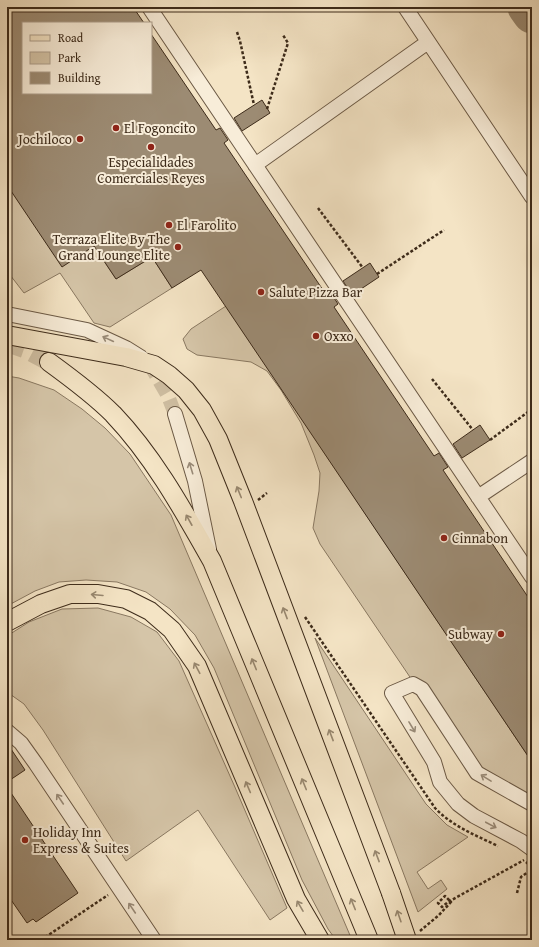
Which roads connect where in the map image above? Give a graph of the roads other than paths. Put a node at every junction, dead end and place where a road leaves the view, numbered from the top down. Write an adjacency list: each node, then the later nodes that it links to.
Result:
1 (149, 7): 4 (street)
2 (405, 7): 3 (street)
3 (428, 42): 4 (street); 5 (street)
4 (255, 165): 12 (street)
5 (532, 197)
6 (7, 314): 9 (street, one-way to 6, bridge)
7 (7, 335): 9 (main road, bridge)
8 (49, 362): 13 (main road, one-way to 8)
9 (154, 365): 19 (main road, one-way to 9, bridge)
10 (175, 414): 13 (street, one-way to 10)
11 (532, 461): 12 (street)
12 (478, 497): 14 (street)
13 (212, 561): 22 (main road, one-way to 13)
14 (532, 577)
15 (7, 622): 21 (main road, one-way to 15)
16 (7, 731): 20 (street, one-way to 16)
17 (532, 804): 18 (street, one-way to 18)
18 (532, 849)
19 (411, 938)
20 (154, 940)
21 (320, 940)
22 (368, 940)

